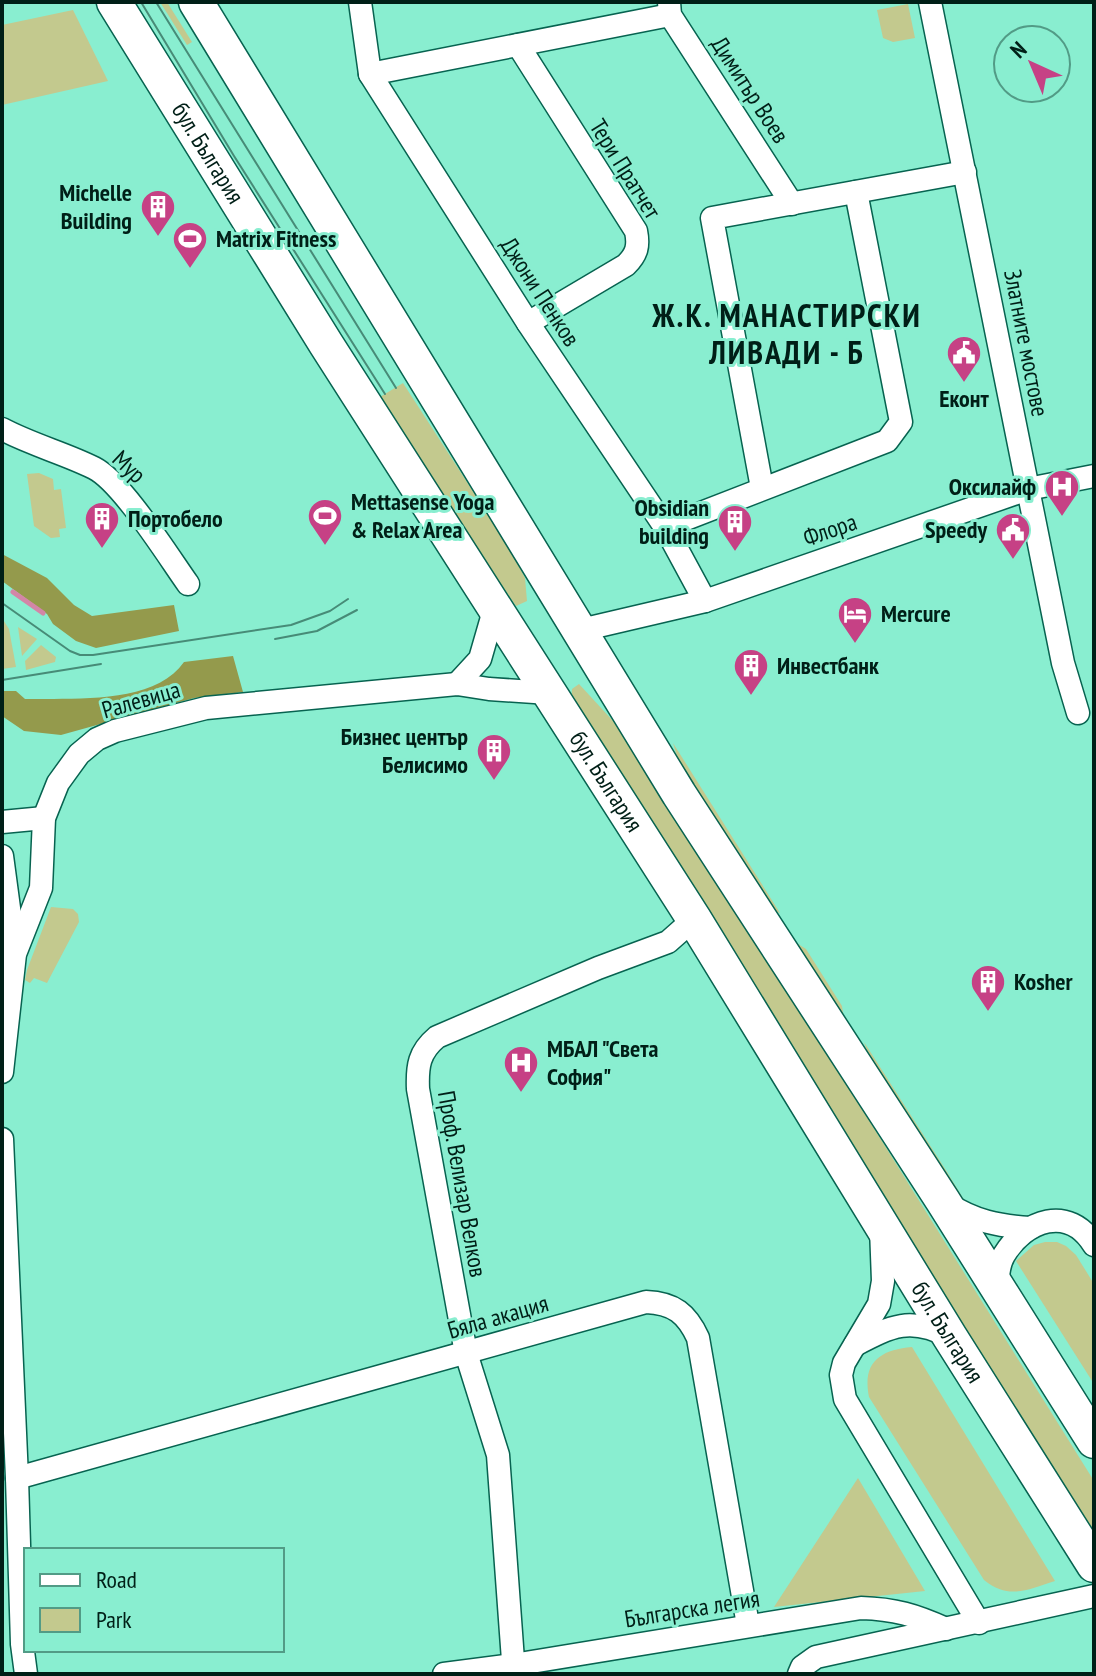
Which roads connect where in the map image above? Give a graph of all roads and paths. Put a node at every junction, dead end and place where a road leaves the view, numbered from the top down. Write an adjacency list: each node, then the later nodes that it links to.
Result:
1 (114, 2): 19 (main road, бул. България)
2 (196, 2): 20 (main road)
3 (360, 2): 7 (street, Джони Пенков)
4 (930, 2): 8 (street, Златните мостове)
5 (670, 8): 6 (street); 10 (street, Димитър Воев)
6 (518, 45): 7 (street); 11 (street, Тери Пратчет)
7 (370, 74): 11 (street, Джони Пенков)
8 (965, 172): 9 (street); 15 (street, Златните мостове)
9 (856, 192): 10 (street); 14 (street)
10 (792, 204): 14 (street)
11 (528, 323): 16 (street, Джони Пенков)
12 (2, 429): 17 (street, Мур)
13 (1094, 476): 15 (street, Флора)
14 (762, 488): 16 (street)
15 (1028, 489): 18 (street, Флора); 23 (street, Златните мостове)
16 (665, 527): 18 (street, Джони Пенков)
17 (188, 584)
18 (705, 601): 20 (street, Флора)
19 (495, 607): 21 (street); 22 (main road, бул. България)
20 (581, 630): 31 (main road)
21 (457, 684): 22 (street, Ралевица); 24 (street, Ралевица)
22 (549, 693): 27 (main road, бул. България)
23 (1075, 703)
24 (44, 818): 25 (street); 28 (street, Ралевица)
25 (2, 822)
26 (2, 856): 28 (street)
27 (694, 919): 32 (main road, бул. България); 38 (street, Проф. Велизар Велков)
28 (15, 954): 29 (street, Ралевица)
29 (2, 1072)
30 (2, 1139): 40 (street)
31 (943, 1201): 33 (street); 35 (main road)
32 (881, 1224): 36 (main road, бул. България); 37 (street)
33 (1030, 1228): 34 (street); 35 (street)
34 (1094, 1245)
35 (997, 1286): 39 (main road)
36 (950, 1337): 37 (street); 41 (main road, бул. България)
37 (854, 1345): 43 (street)
38 (466, 1353): 40 (street, Бяла акация); 44 (street, Бяла акация); 46 (street, Проф. Велизар Велков)
39 (1094, 1441)
40 (17, 1478): 48 (street)
41 (1094, 1565)
42 (1094, 1596): 43 (street)
43 (979, 1623): 45 (street)
44 (748, 1625): 45 (street, Българска легия); 46 (street, Българска легия)
45 (946, 1629): 47 (street)
46 (513, 1670): 49 (street, Българска легия)
47 (800, 1671)
48 (26, 1674)
49 (444, 1674)

